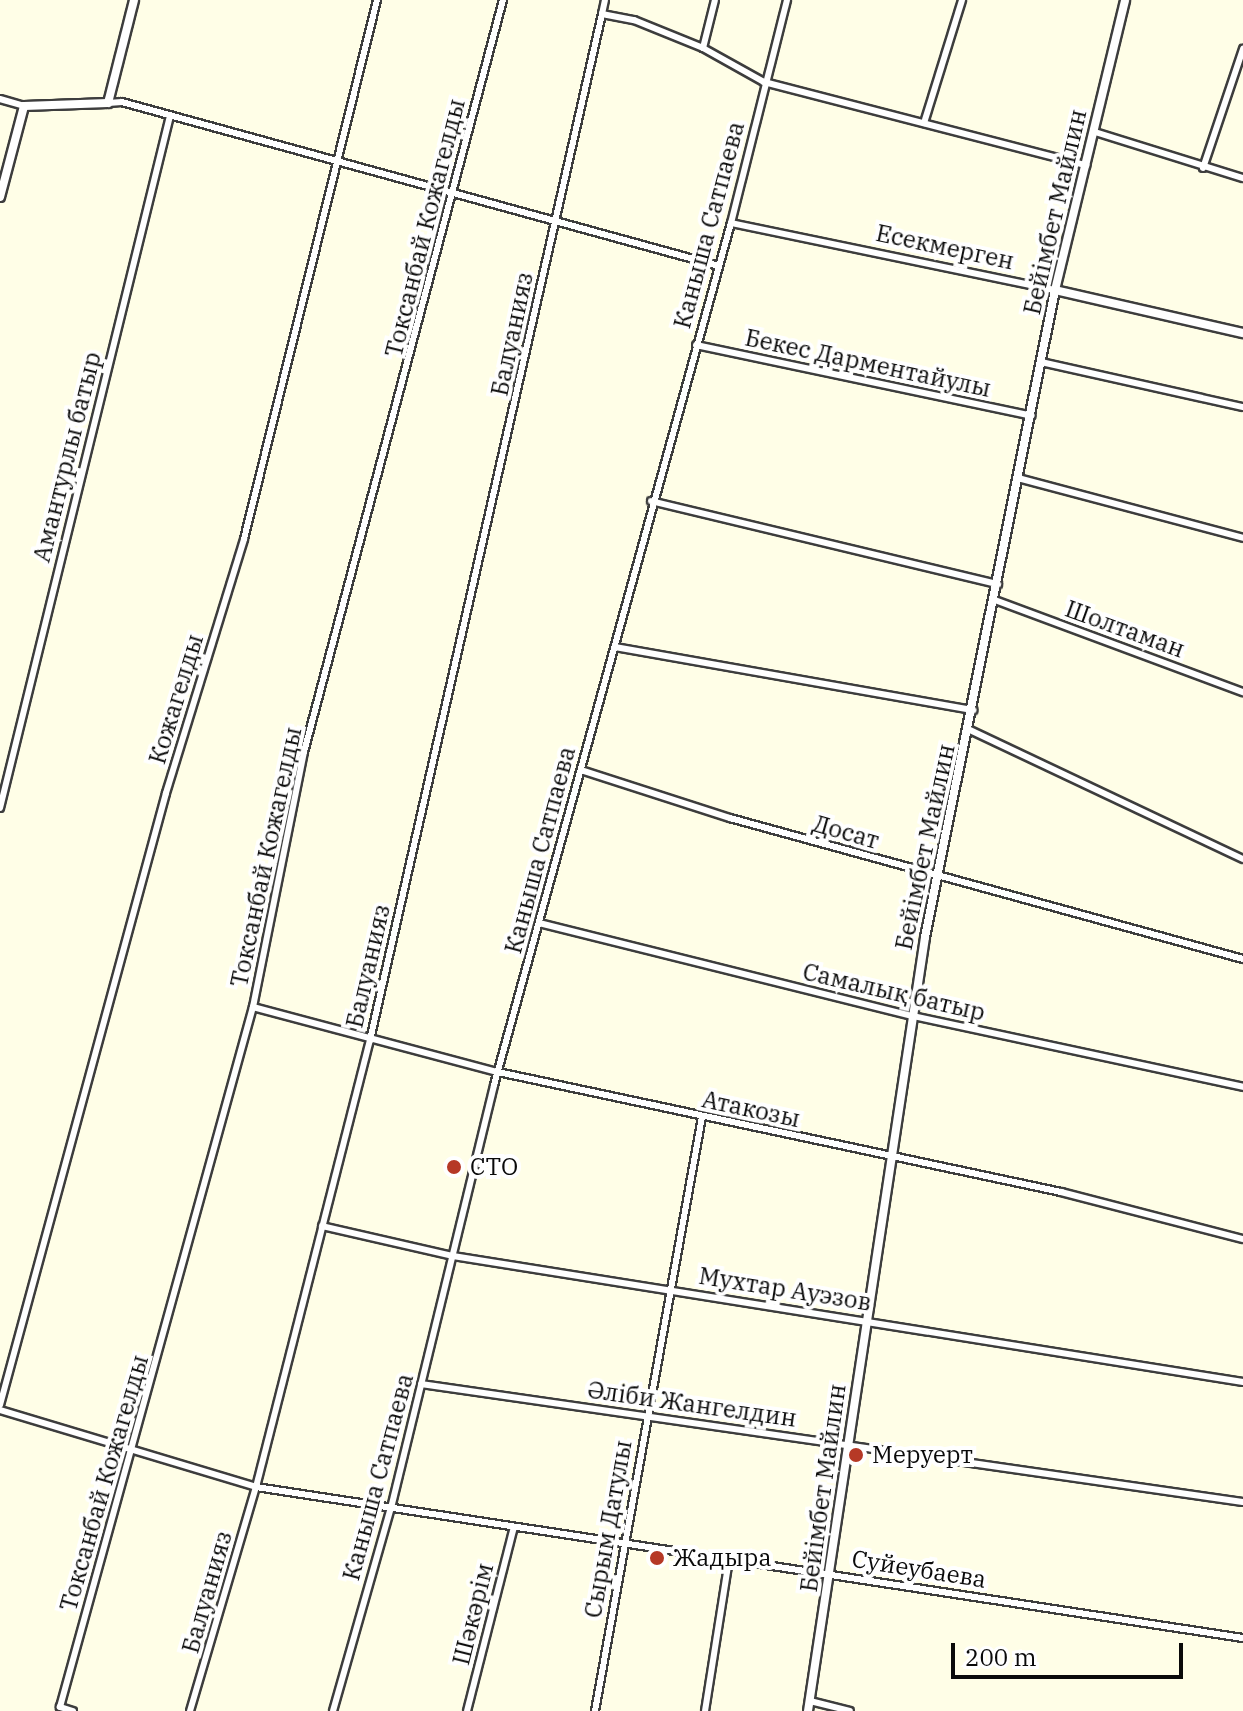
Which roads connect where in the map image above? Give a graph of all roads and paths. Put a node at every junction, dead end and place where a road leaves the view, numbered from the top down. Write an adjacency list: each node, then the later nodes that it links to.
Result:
1 (134, 0): 14 (street)
2 (377, 0): 19 (street, Кожагелды)
3 (503, 0): 23 (street, Токсанбай Кожагелды)
4 (605, 0): 9 (street)
5 (715, 0): 10 (street)
6 (787, 0): 12 (street, Каныша Сатпаева)
7 (962, 0): 17 (street)
8 (1125, 0): 18 (street, Бейімбет Майлин)
9 (602, 14): 10 (street); 25 (street, Балуанияз)
10 (703, 48): 12 (street)
11 (1243, 49): 21 (street)
12 (764, 82): 17 (street); 26 (street, Каныша Сатпаева)
13 (0, 99): 15 (street)
14 (108, 103): 15 (street); 16 (street)
15 (24, 106): 24 (street)
16 (170, 116): 19 (street); 44 (street, Амантурлы батыр)
17 (924, 123): 20 (street)
18 (1095, 132): 20 (street, Бейімбет Майлин); 21 (street)
19 (338, 162): 23 (street); 63 (street, Кожагелды)
20 (1086, 165): 28 (street, Бейімбет Майлин)
21 (1203, 168): 22 (street)
22 (1243, 178)
23 (454, 192): 25 (street); 49 (street, Токсанбай Кожагелды)
24 (0, 197)
25 (555, 222): 27 (street); 51 (street, Балуанияз)
26 (731, 223): 27 (street, Каныша Сатпаева); 28 (street, Eсекмерген)
27 (719, 266): 30 (street, Каныша Сатпаева)
28 (1055, 290): 29 (street, Eсекмерген); 31 (street, Бейімбет Майлин)
29 (1243, 333)
30 (696, 345): 33 (street, Бекес Дарментайулы); 35 (street, Каныша Сатпаева)
31 (1041, 362): 32 (street); 33 (street, Бейімбет Майлин)
32 (1243, 407)
33 (1032, 416): 34 (street, Бейімбет Майлин)
34 (1018, 478): 36 (street); 37 (street, Бейімбет Майлин)
35 (651, 501): 37 (street); 39 (street, Каныша Сатпаева)
36 (1243, 538)
37 (998, 584): 38 (street, Бейімбет Майлин)
38 (995, 600): 40 (street, Шолтаман); 41 (street, Бейімбет Майлин)
39 (615, 647): 41 (street); 43 (street, Каныша Сатпаева)
40 (1243, 692)
41 (974, 710): 42 (street, Бейімбет Майлин)
42 (970, 730): 45 (street); 46 (street, Бейімбет Майлин)
43 (581, 770): 46 (street, Досат); 47 (street, Каныша Сатпаева)
44 (0, 808)
45 (1243, 859)
46 (938, 877): 48 (street, Досат); 50 (street, Бейімбет Майлин)
47 (539, 923): 50 (street, Самалық батыр); 52 (street, Каныша Сатпаева)
48 (1243, 959)
49 (253, 1007): 51 (street, Атакозы); 66 (street, Токсанбай Кожагелды)
50 (913, 1016): 53 (street, Самалық батыр); 55 (street, Бейімбет Майлин)
51 (370, 1040): 52 (street, Атакозы); 56 (street, Балуанияз)
52 (498, 1072): 54 (street, Атакозы); 58 (street, Каныша Сатпаева)
53 (1243, 1087)
54 (702, 1117): 55 (street, Атакозы); 59 (street, Сырым Датулы)
55 (892, 1158): 57 (street, Атакозы); 60 (street, Бейімбет Майлин)
56 (322, 1226): 58 (street, Мухтар Ауэзов); 67 (street, Балуанияз)
57 (1243, 1239)
58 (453, 1256): 59 (street, Мухтар Ауэзов); 62 (street, Каныша Сатпаева)
59 (669, 1289): 60 (street, Мухтар Ауэзов); 64 (street, Сырым Датулы)
60 (868, 1321): 61 (street, Мухтар Ауэзов); 65 (street, Бейімбет Майлин)
61 (1243, 1382)
62 (421, 1384): 64 (street, Әліби Жангелдин); 69 (street, Каныша Сатпаева)
63 (0, 1408): 66 (street, Суйеубаева)
64 (645, 1415): 65 (street, Әліби Жангелдин); 71 (street, Сырым Датулы)
65 (850, 1444): 68 (street, Әліби Жангелдин); 73 (street, Бейімбет Майлин)
66 (132, 1453): 67 (street, Суйеубаева); 76 (street, Токсанбай Кожагелды)
67 (256, 1487): 69 (street, Суйеубаева); 77 (street, Балуанияз)
68 (1243, 1502)
69 (391, 1508): 70 (street, Суйеубаева); 78 (street, Каныша Сатпаева)
70 (514, 1527): 71 (street, Суйеубаева); 79 (street, Шәкәрім)
71 (623, 1544): 72 (street, Суйеубаева); 80 (street, Сырым Датулы)
72 (729, 1560): 73 (street, Суйеубаева); 81 (street)
73 (832, 1573): 74 (street, Суйеубаева); 75 (street, Бейімбет Майлин)
74 (1243, 1638)
75 (809, 1706): 82 (street)
76 (73, 1711)
77 (190, 1711)
78 (333, 1711)
79 (467, 1711)
80 (595, 1711)
81 (705, 1711)
82 (850, 1711)

